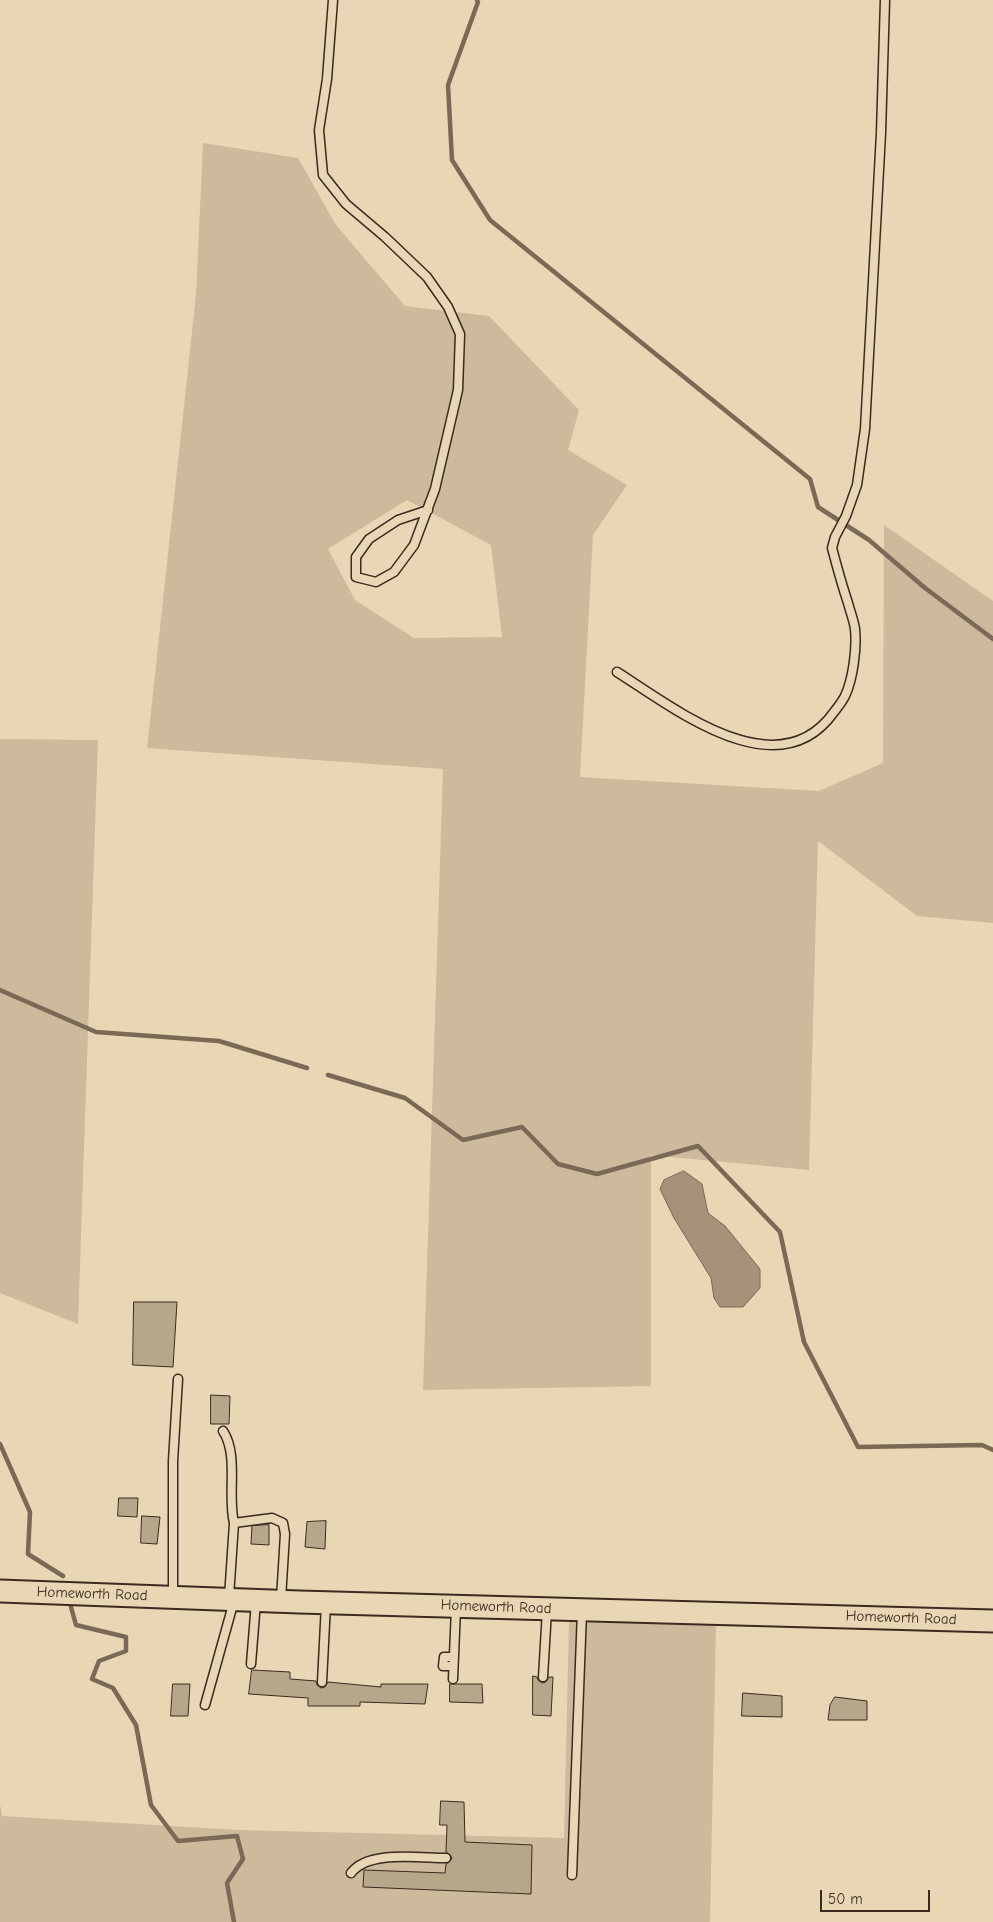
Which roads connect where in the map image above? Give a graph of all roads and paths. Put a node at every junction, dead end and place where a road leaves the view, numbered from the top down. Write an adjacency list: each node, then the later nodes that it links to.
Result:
1 (333, 0): 3 (lane)
2 (885, 0): 4 (lane)
3 (428, 510): 3 (lane)
4 (617, 672)
5 (178, 1379): 9 (lane)
6 (223, 1431): 7 (lane)
7 (234, 1523): 10 (lane); 12 (lane)
8 (0, 1591): 9 (street, Homeworth Road)
9 (173, 1597): 10 (street, Homeworth Road)
10 (232, 1599): 11 (street, Homeworth Road); 22 (lane)
11 (256, 1600): 12 (street, Homeworth Road); 18 (lane)
12 (281, 1601): 13 (street, Homeworth Road)
13 (326, 1602): 14 (street, Homeworth Road); 21 (lane)
14 (456, 1606): 15 (street, Homeworth Road); 20 (lane)
15 (547, 1608): 16 (street, Homeworth Road); 19 (lane)
16 (582, 1609): 17 (street, Homeworth Road); 25 (lane)
17 (993, 1620)
18 (251, 1664)
19 (543, 1677)
20 (453, 1679)
21 (322, 1682)
22 (205, 1705)
23 (446, 1858): 24 (lane)
24 (350, 1874)
25 (572, 1875)

